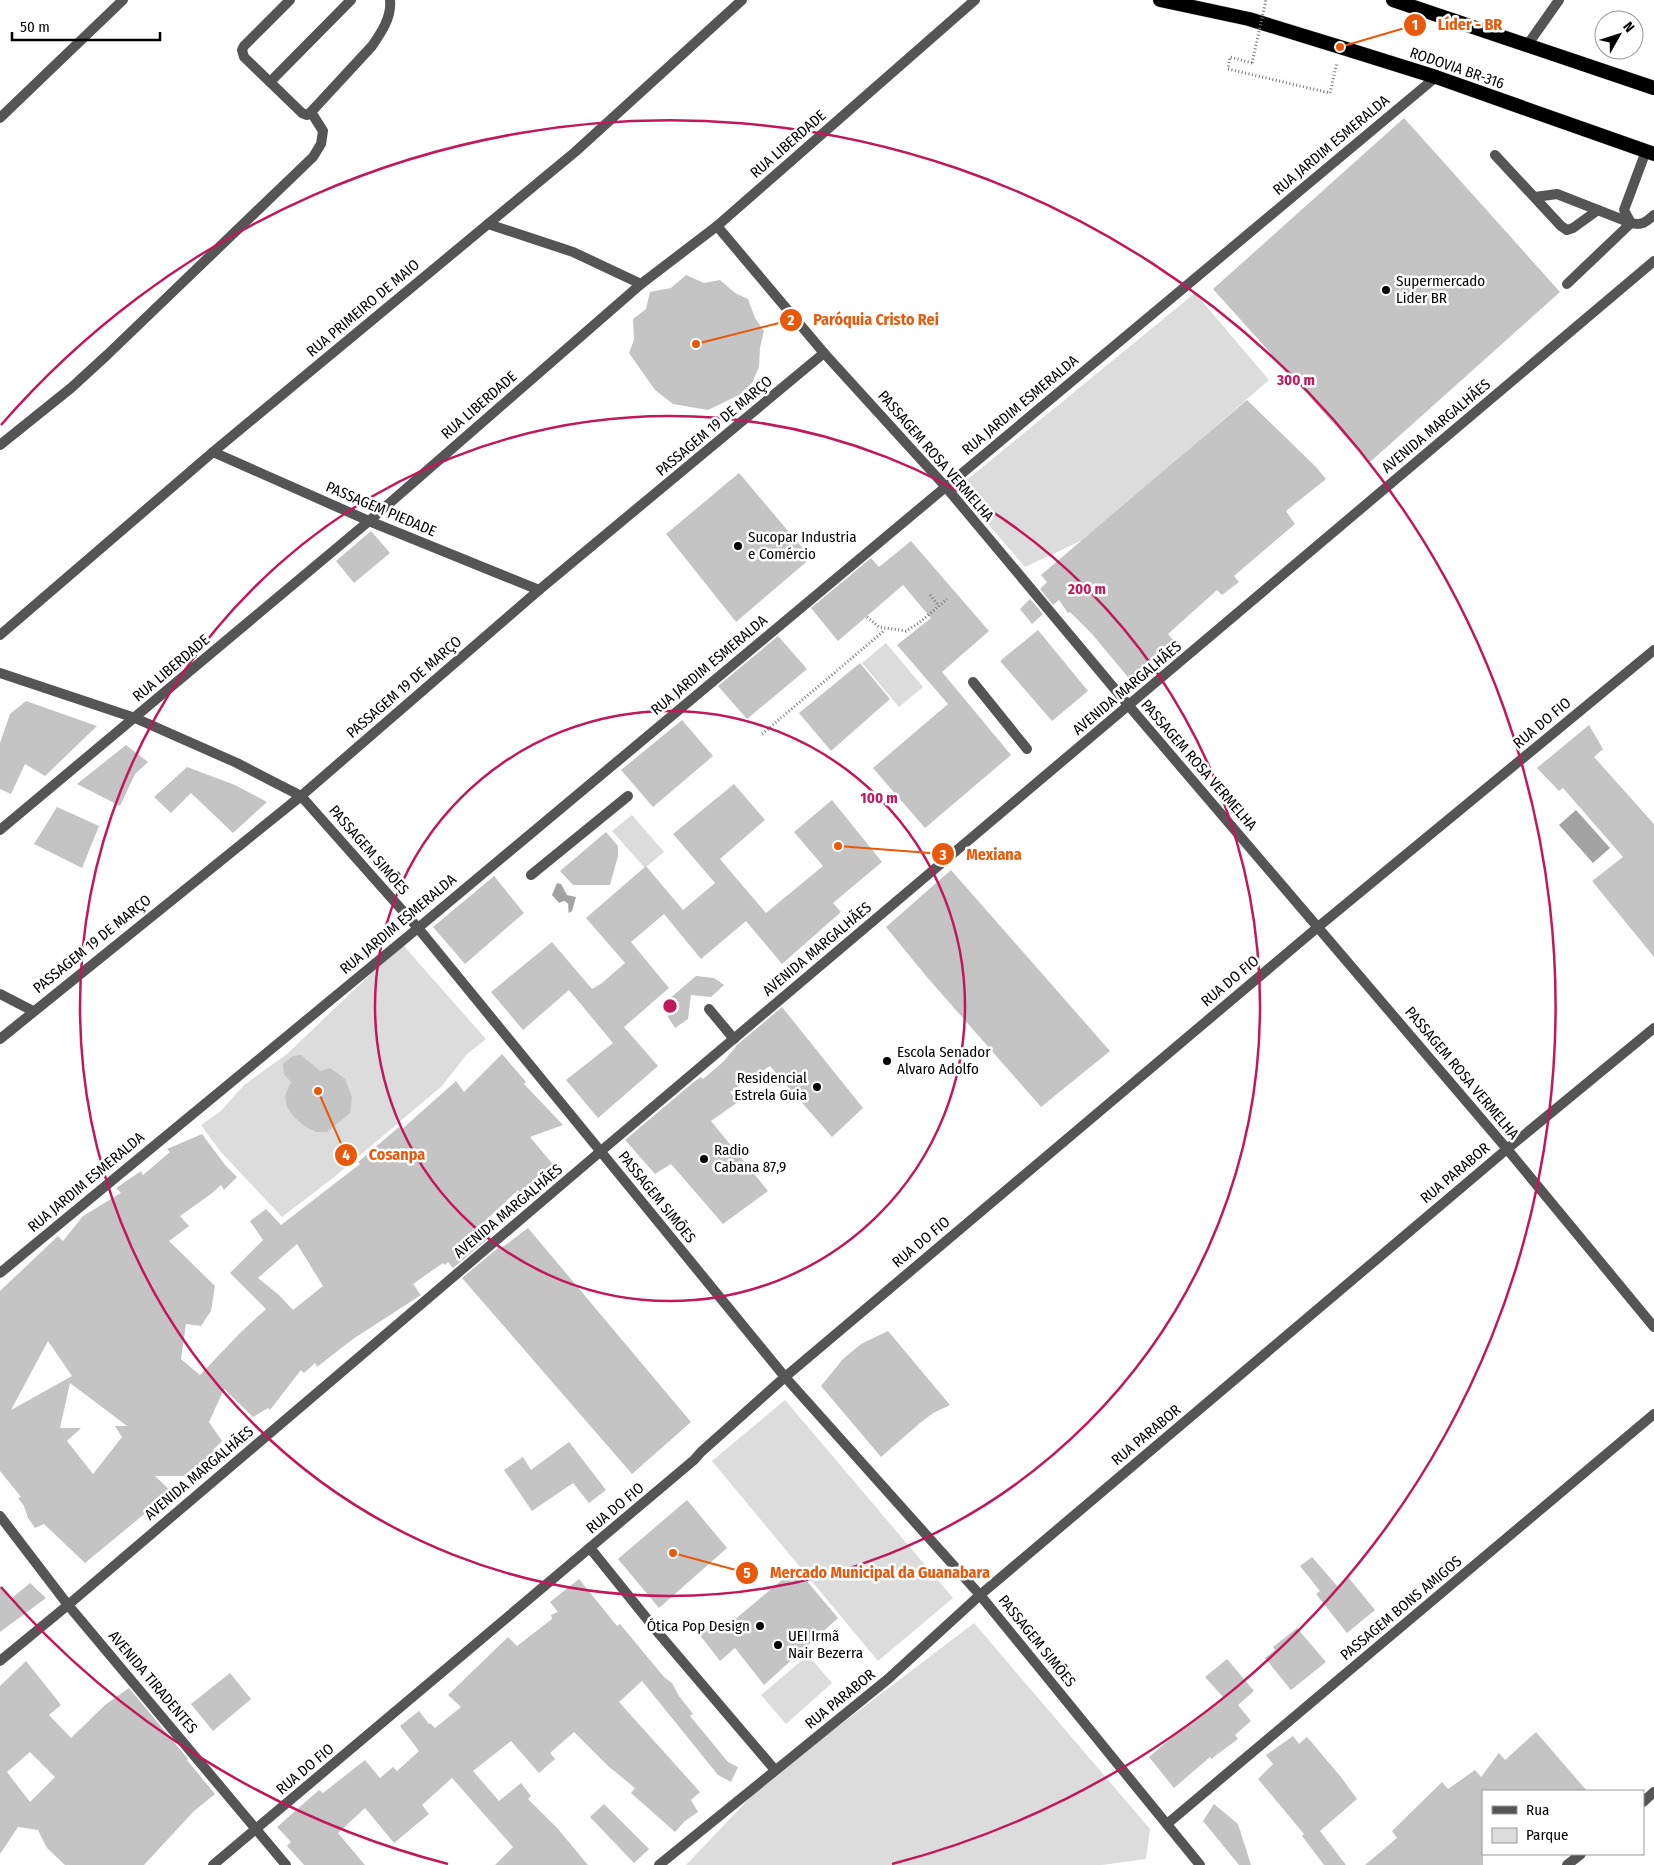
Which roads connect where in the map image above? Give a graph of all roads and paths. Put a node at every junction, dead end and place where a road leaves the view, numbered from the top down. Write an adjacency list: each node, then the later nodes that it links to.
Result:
1 (123, 0): 17 (street)
2 (290, 0): 14 (street)
3 (351, 0): 14 (street)
4 (390, 0): 16 (street)
5 (742, 0): 24 (street, RUA PRIMEIRO DE MAIO)
6 (975, 0): 25 (street, RUA LIBERDADE)
7 (1160, 0): 12 (highway, RODOVIA BR-316)
8 (1266, 0): 12 (path, bridge)
9 (1393, 0): 11 (highway)
10 (1559, 0): 11 (street)
11 (1528, 44): 15 (highway)
12 (1340, 47): 13 (highway, RODOVIA BR-316)
13 (1436, 77): 18 (highway, RODOVIA BR-316); 32 (street, RUA JARDIM ESMERALDA)
14 (270, 82): 16 (street)
15 (1654, 88)
16 (311, 112): 30 (street)
17 (0, 118)
18 (1650, 152): 23 (street)
19 (1495, 154): 20 (street)
20 (1535, 197): 21 (street); 21 (street)
21 (1598, 210): 23 (street)
22 (1654, 215): 23 (street)
23 (1631, 223): 28 (street)
24 (488, 224): 27 (street); 31 (street, RUA PRIMEIRO DE MAIO)
25 (717, 226): 27 (street, RUA LIBERDADE); 29 (street, PASSAGEM ROSA VERMELHA)
26 (1654, 261): 44 (street, AVENIDA MARGALHÃES)
27 (641, 284): 33 (street, RUA LIBERDADE)
28 (1566, 284)
29 (824, 353): 32 (street, PASSAGEM ROSA VERMELHA); 34 (street, PASSAGEM 19 DE MARÇO)
30 (0, 445)
31 (213, 452): 33 (street, PASSAGEM PIEDADE); 40 (street, RUA PRIMEIRO DE MAIO)
32 (945, 486): 44 (street, PASSAGEM ROSA VERMELHA); 53 (street, RUA JARDIM ESMERALDA)
33 (368, 521): 34 (street, PASSAGEM PIEDADE); 45 (street, RUA LIBERDADE)
34 (539, 590): 48 (street, PASSAGEM 19 DE MARÇO)
35 (930, 596): 37 (path)
36 (946, 599): 37 (path)
37 (939, 606): 39 (path)
38 (868, 617): 39 (path)
39 (886, 630): 46 (path)
40 (0, 635)
41 (1654, 650): 52 (street, RUA DO FIO)
42 (0, 673): 45 (street, PASSAGEM SIMÕES)
43 (973, 682): 47 (street)
44 (1129, 706): 52 (street, PASSAGEM ROSA VERMELHA); 59 (street, AVENIDA MARGALHÃES)
45 (134, 718): 48 (street, PASSAGEM SIMÕES); 50 (street, RUA LIBERDADE)
46 (762, 734)
47 (1027, 748)
48 (301, 796): 53 (street, PASSAGEM SIMÕES); 56 (street, PASSAGEM 19 DE MARÇO)
49 (628, 796): 51 (street)
50 (0, 830)
51 (531, 875)
52 (1318, 926): 60 (street, PASSAGEM ROSA VERMELHA); 64 (street, RUA DO FIO)
53 (418, 928): 61 (street, PASSAGEM SIMÕES); 62 (street, RUA JARDIM ESMERALDA)
54 (0, 994): 56 (street)
55 (709, 1009): 59 (street)
56 (33, 1011): 58 (street, PASSAGEM 19 DE MARÇO)
57 (1654, 1028): 60 (street, RUA PARABOR)
58 (0, 1039)
59 (734, 1039): 61 (street, AVENIDA MARGALHÃES)
60 (1507, 1149): 63 (street, PASSAGEM ROSA VERMELHA); 68 (street, RUA PARABOR)
61 (601, 1151): 64 (street, PASSAGEM SIMÕES); 69 (street, AVENIDA MARGALHÃES)
62 (0, 1273)
63 (1654, 1327)
64 (785, 1377): 67 (street, RUA DO FIO); 68 (street, PASSAGEM SIMÕES)
65 (1654, 1414): 74 (street, PASSAGEM BONS AMIGOS)
66 (0, 1516): 69 (street, AVENIDA TIRADENTES)
67 (590, 1548): 71 (street); 75 (street, RUA DO FIO)
68 (980, 1595): 71 (street, RUA PARABOR); 74 (street, PASSAGEM SIMÕES)
69 (68, 1605): 70 (street, AVENIDA MARGALHÃES); 75 (street, AVENIDA TIRADENTES)
70 (0, 1660)
71 (775, 1770): 79 (street, RUA PARABOR)
72 (1654, 1792): 73 (street)
73 (1644, 1801)
74 (1167, 1824): 80 (street, PASSAGEM SIMÕES)
75 (256, 1830): 77 (street, RUA DO FIO); 78 (street, AVENIDA TIRADENTES)
76 (1580, 1855): 81 (street)
77 (213, 1865)
78 (286, 1865)
79 (659, 1865)
80 (1200, 1865)
81 (1567, 1865)

